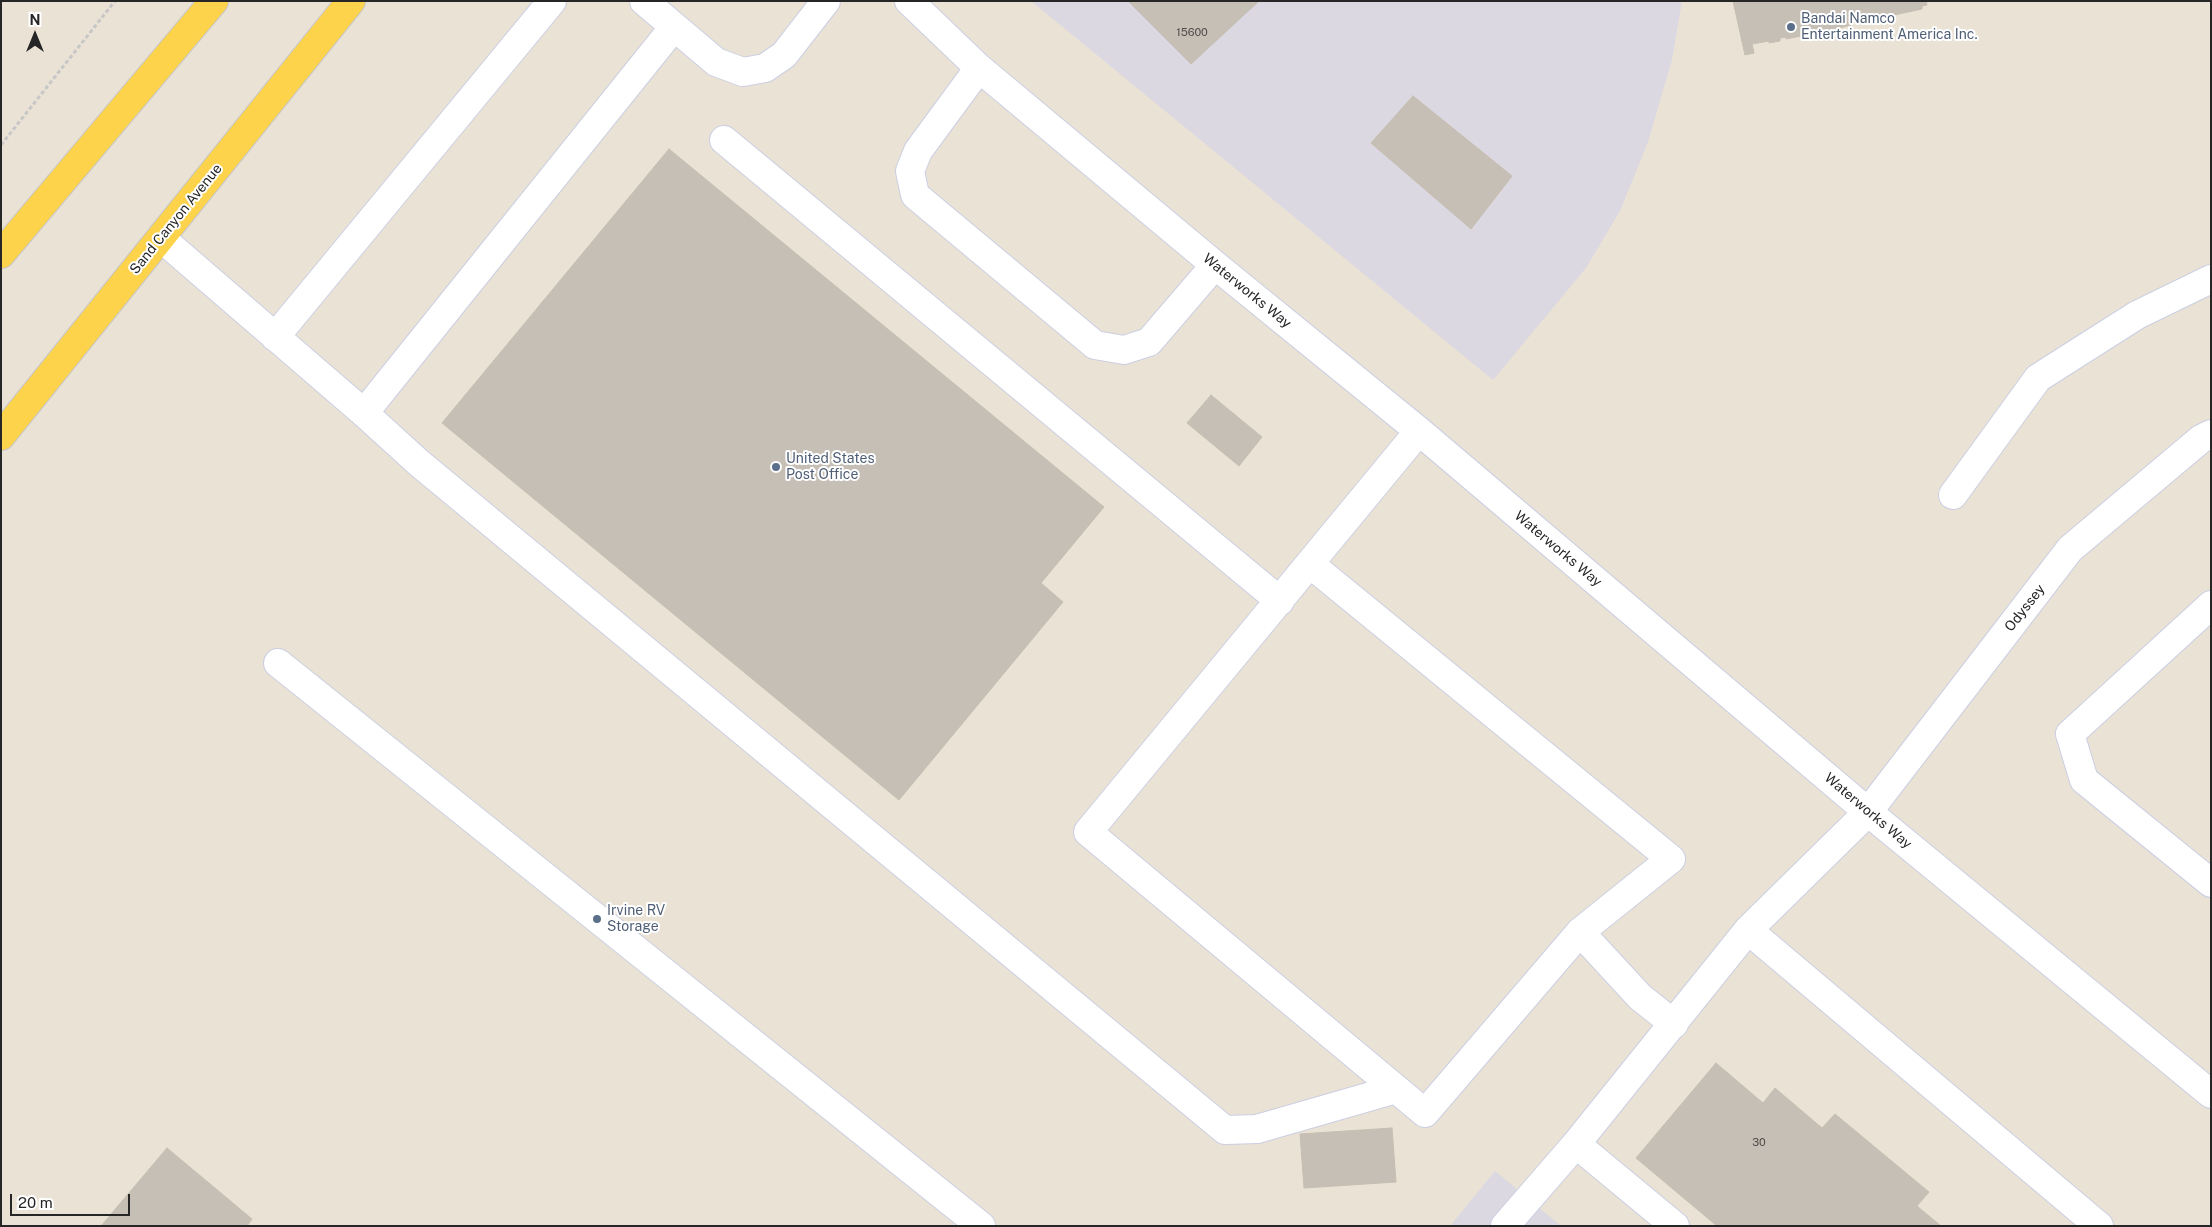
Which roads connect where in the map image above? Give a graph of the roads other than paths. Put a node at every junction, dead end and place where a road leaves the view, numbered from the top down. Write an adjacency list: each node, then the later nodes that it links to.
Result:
1 (214, 1): 11 (main road)
2 (351, 1): 10 (main road, Sand Canyon Avenue)
3 (552, 1): 14 (street)
4 (644, 1): 7 (street)
5 (826, 1): 7 (street)
6 (909, 1): 8 (street, Waterworks Way)
7 (674, 27): 15 (street)
8 (979, 68): 12 (street, Waterworks Way); 12 (street)
9 (724, 140): 21 (street)
10 (160, 238): 14 (street); 17 (main road, Sand Canyon Avenue)
11 (1, 254)
12 (1215, 265): 16 (street, Waterworks Way)
13 (2211, 279): 19 (street)
14 (275, 336): 15 (street)
15 (364, 413): 29 (street)
16 (1419, 430): 20 (street); 24 (street, Waterworks Way)
17 (1, 436)
18 (2207, 443): 24 (street, Odyssey)
19 (1953, 495)
20 (1310, 564): 21 (street); 27 (street)
21 (1280, 601): 29 (street)
22 (2211, 605): 25 (street)
23 (278, 663): 32 (street)
24 (1868, 812): 26 (street, Odyssey); 30 (street, Waterworks Way)
25 (2211, 883)
26 (1748, 930): 28 (street, Odyssey); 35 (street)
27 (1580, 932): 28 (street); 29 (street)
28 (1674, 1024): 31 (street, Odyssey)
29 (1396, 1089)
30 (2211, 1094)
31 (1576, 1144): 33 (street, Odyssey); 34 (street)
32 (981, 1226)
33 (1505, 1226)
34 (1675, 1226)
35 (2099, 1226)

